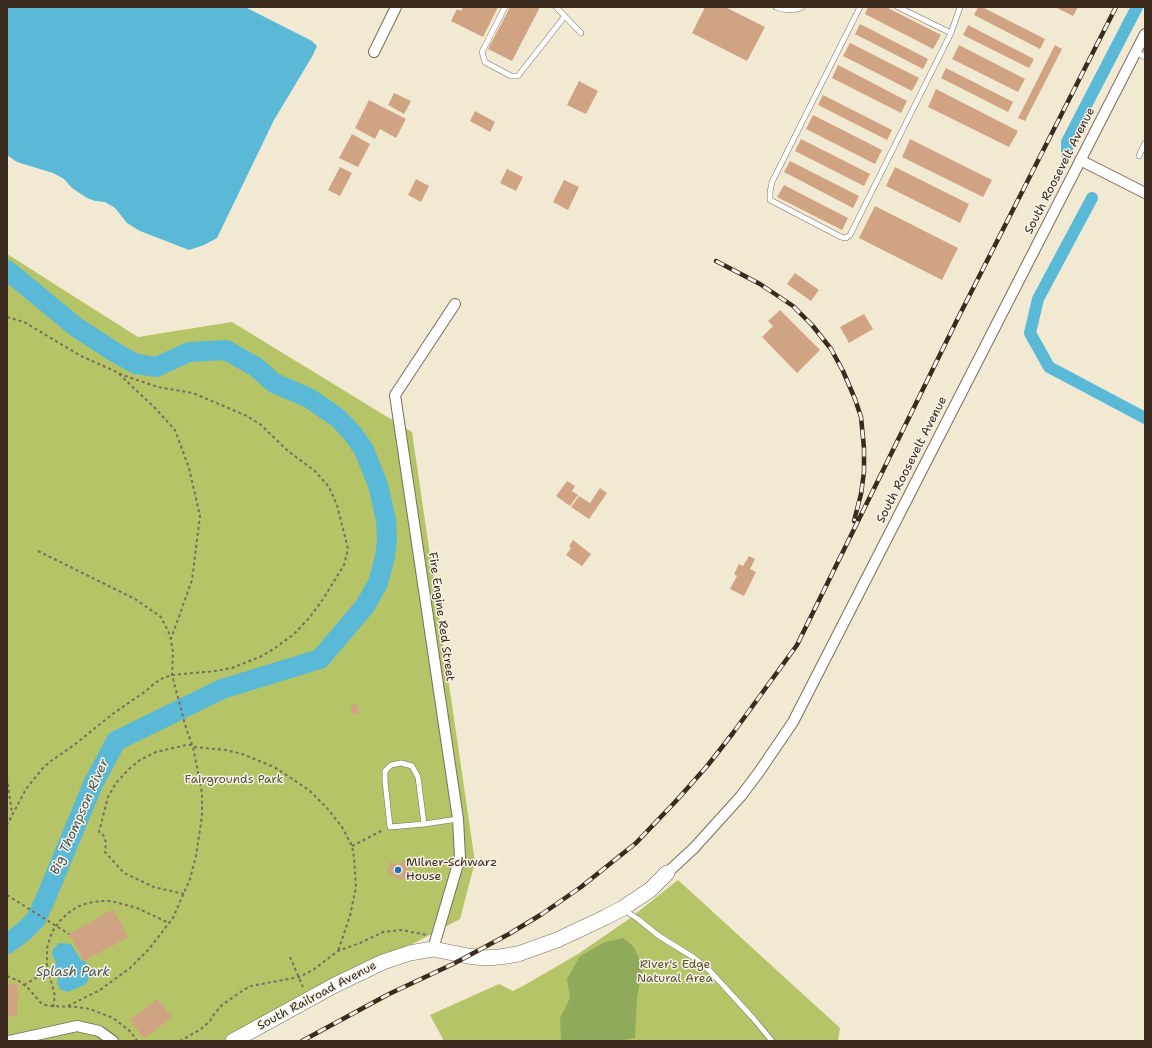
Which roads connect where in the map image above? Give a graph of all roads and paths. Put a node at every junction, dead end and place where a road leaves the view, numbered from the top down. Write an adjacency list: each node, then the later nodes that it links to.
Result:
1 (396, 7): 13 (street)
2 (505, 7): 9 (lane)
3 (556, 7): 9 (lane)
4 (776, 7): 5 (lane)
5 (802, 7)
6 (860, 7): 11 (lane)
7 (898, 7): 11 (lane)
8 (960, 7): 11 (lane)
9 (565, 16): 10 (lane)
10 (581, 33)
11 (951, 33)
12 (1145, 34): 14 (street, South Roosevelt Avenue)
13 (374, 52)
14 (1140, 54): 17 (street, South Roosevelt Avenue)
15 (1145, 143): 16 (lane)
16 (1139, 156)
17 (1080, 160): 18 (street); 33 (street, South Roosevelt Avenue)
18 (1145, 193)
19 (455, 304): 28 (street, Fire Engine Red Street)
20 (7, 317): 21 (path)
21 (116, 372): 23 (path); 24 (path)
22 (38, 551): 23 (path)
23 (171, 640): 24 (path)
24 (172, 675): 25 (path); 27 (path)
25 (193, 746): 32 (path); 35 (path); 35 (path)
26 (7, 778): 27 (path)
27 (12, 815): 30 (path)
28 (458, 819): 29 (lane); 40 (street, Fire Engine Red Street)
29 (424, 824): 31 (lane); 31 (lane)
30 (7, 825)
31 (390, 827): 32 (path)
32 (352, 846): 41 (path)
33 (667, 873): 36 (street, South Railroad Avenue)
34 (7, 894): 38 (path)
35 (184, 894): 37 (path)
36 (621, 909): 40 (street, South Railroad Avenue); 56 (lane)
37 (169, 923): 38 (path); 49 (path)
38 (56, 926): 39 (path); 43 (path)
39 (69, 934)
40 (435, 943): 41 (path); 47 (street, South Railroad Avenue)
41 (338, 951): 45 (path)
42 (290, 957): 45 (path)
43 (48, 972): 46 (path); 48 (path)
44 (7, 976): 46 (path)
45 (299, 977): 47 (path); 54 (path)
46 (24, 986): 48 (path)
47 (308, 1000): 55 (street, South Railroad Avenue)
48 (53, 1007): 49 (path)
49 (66, 1007): 53 (path)
50 (42, 1038): 51 (street); 52 (street)
51 (9, 1041)
52 (113, 1041)
53 (137, 1041)
54 (180, 1041)
55 (233, 1041)
56 (772, 1041)

